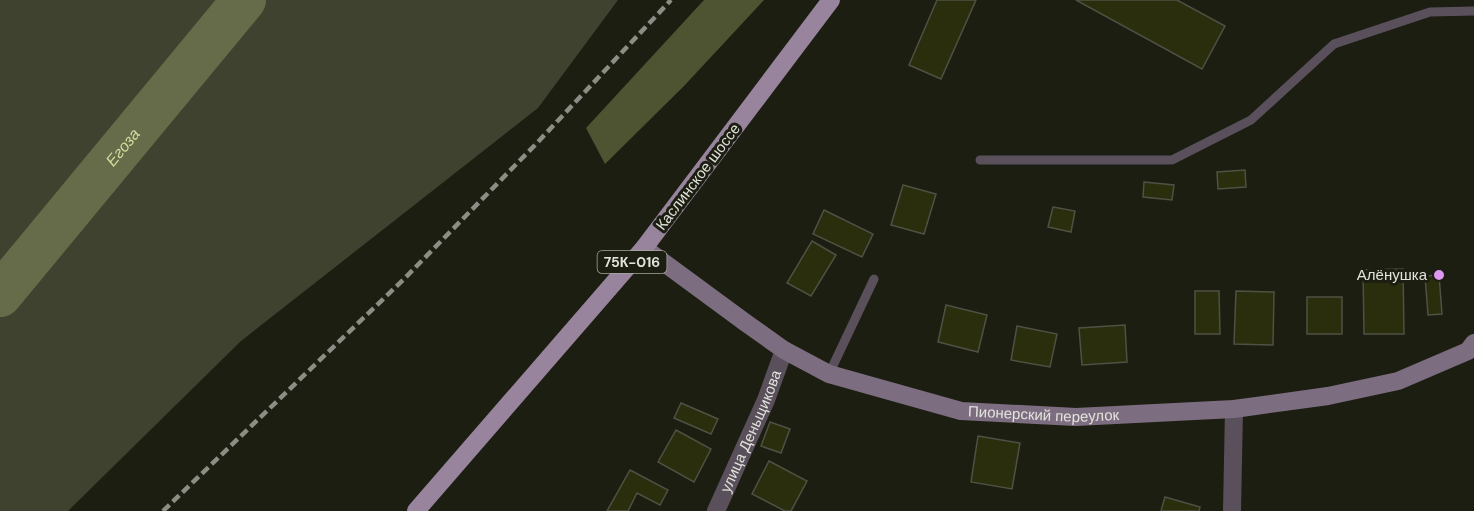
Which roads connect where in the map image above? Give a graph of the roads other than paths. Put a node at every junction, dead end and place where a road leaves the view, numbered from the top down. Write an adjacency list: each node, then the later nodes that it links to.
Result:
1 (831, 0): 4 (main road, Каслинское шоссе / 75К-016)
2 (1474, 11): 3 (lane)
3 (980, 160)
4 (644, 248): 7 (street, Пионерский переулок); 10 (main road, Каслинское шоссе / 75К-016)
5 (874, 279): 8 (lane)
6 (1474, 343): 9 (street, Пионерский переулок)
7 (784, 350): 8 (street, Пионерский переулок); 11 (street, улица Деньщикова)
8 (829, 374): 9 (street, Пионерский переулок)
9 (1234, 409): 12 (street)
10 (416, 511)
11 (716, 511)
12 (1232, 511)

